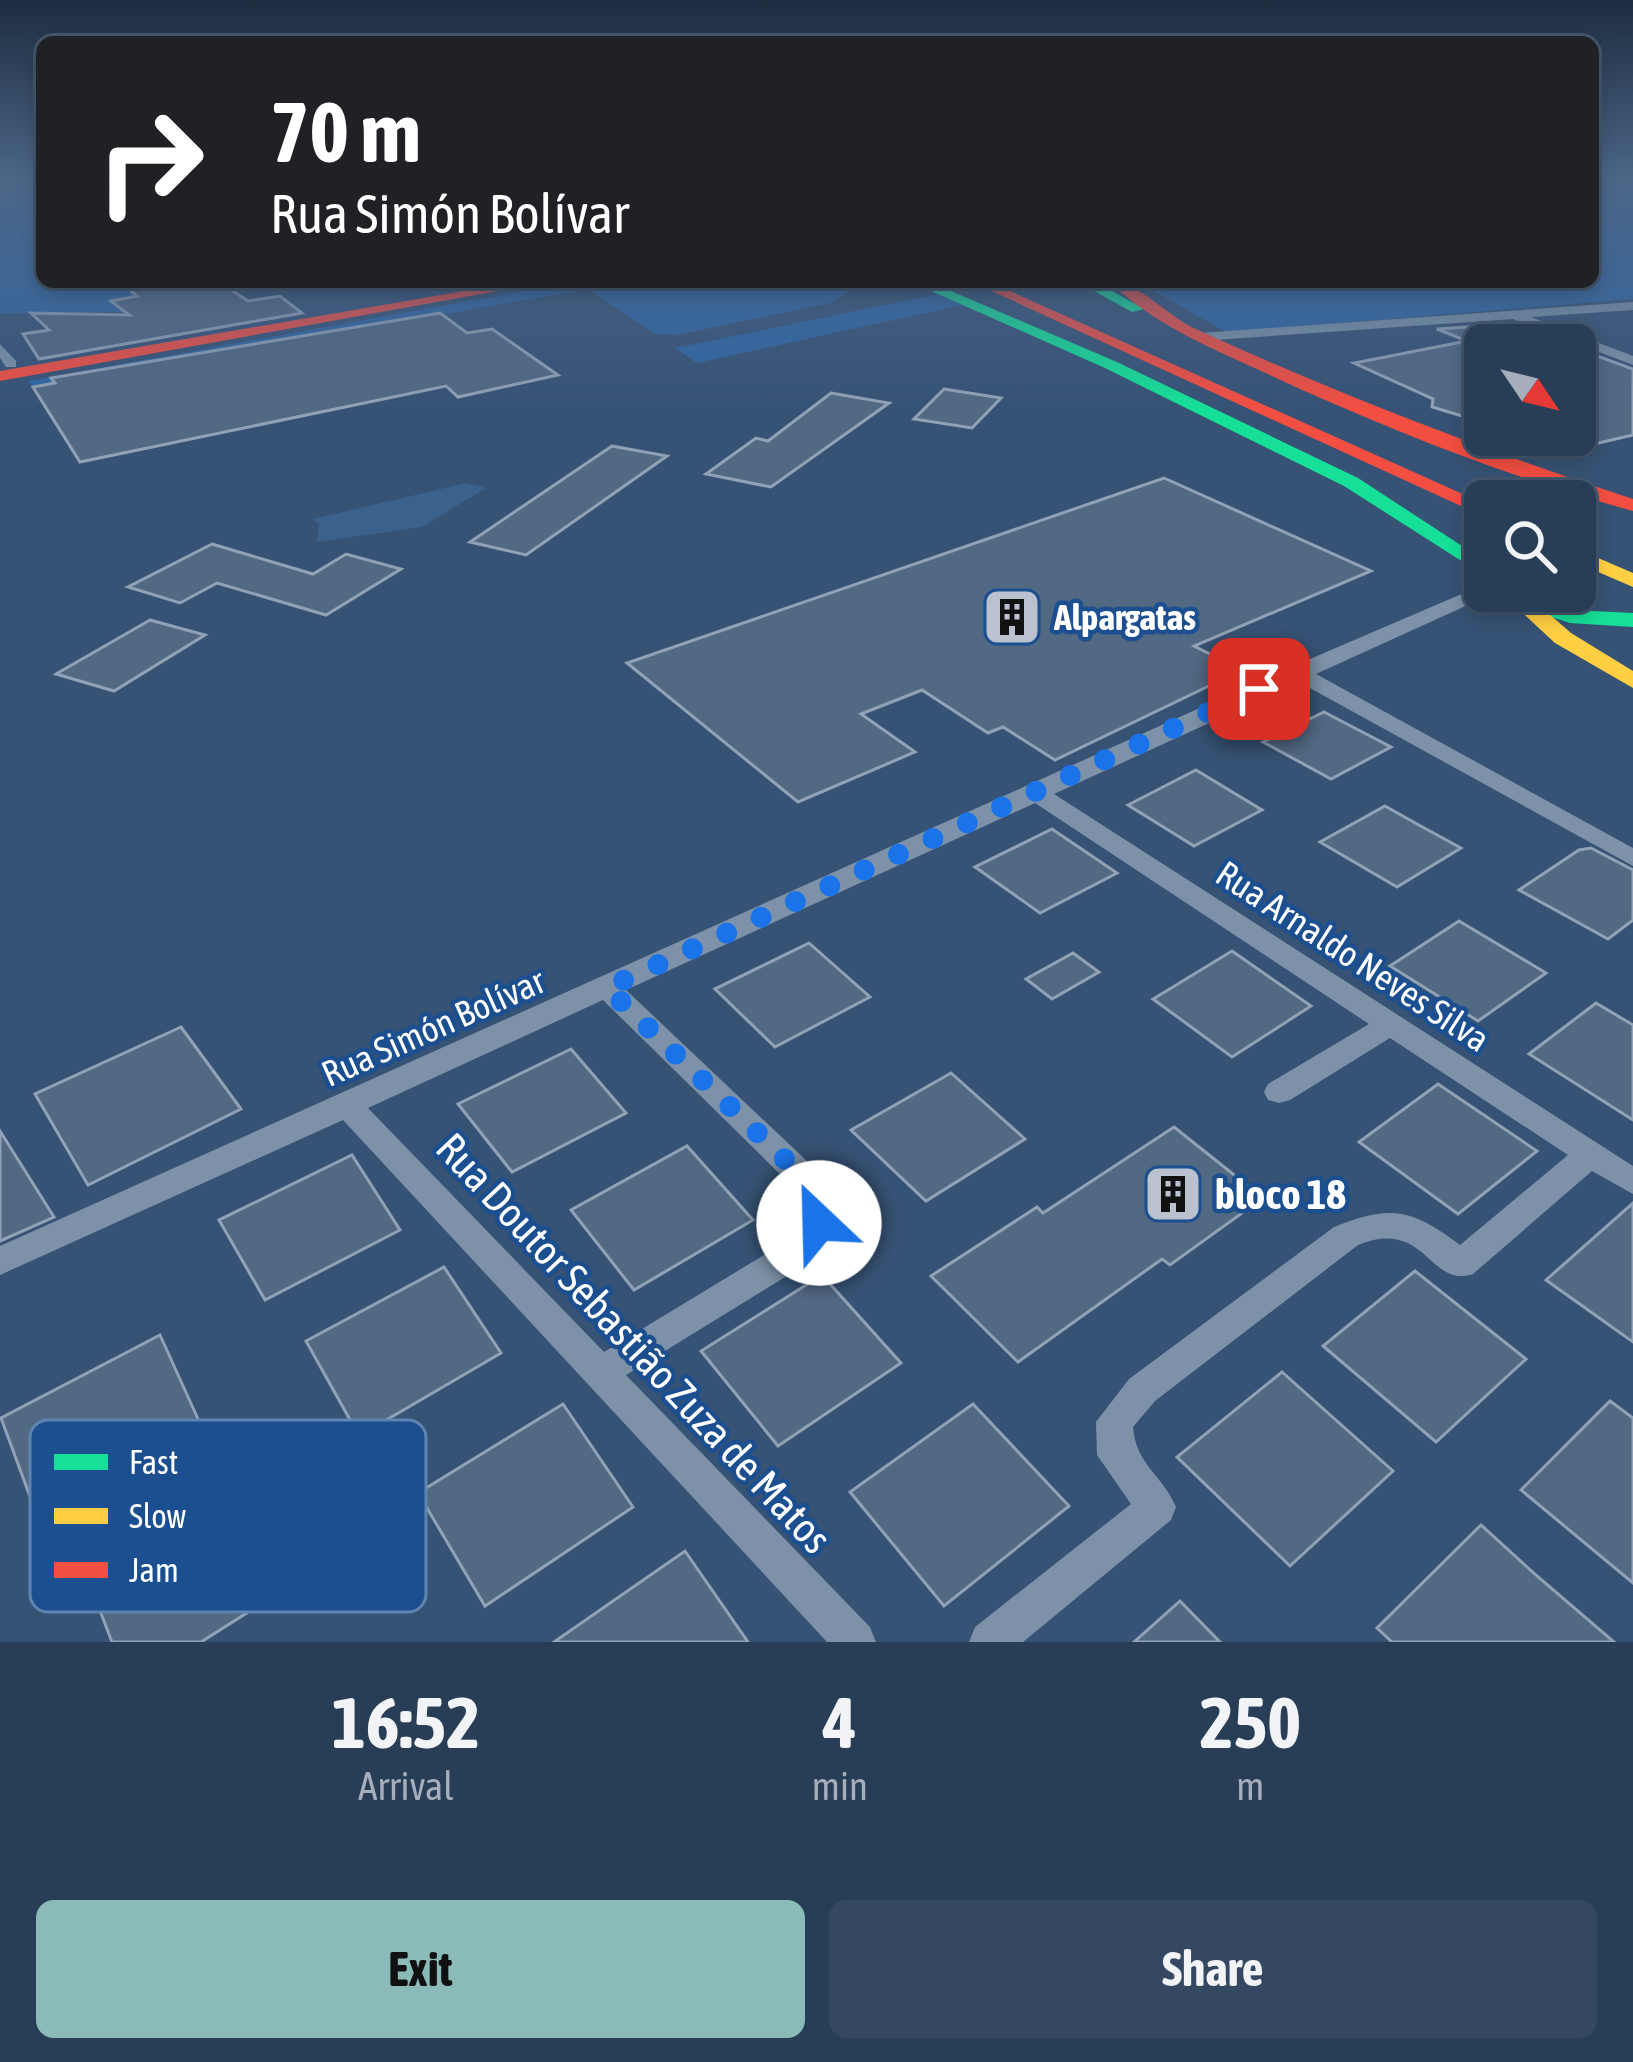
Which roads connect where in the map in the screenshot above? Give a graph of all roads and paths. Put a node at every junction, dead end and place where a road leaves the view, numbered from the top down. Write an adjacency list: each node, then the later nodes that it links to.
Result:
1 (444, 288): 15 (main road)
2 (484, 288): 9 (main road)
3 (507, 288): 9 (main road)
4 (939, 288): 21 (main road)
5 (992, 288): 17 (main road)
6 (1046, 288): 16 (main road)
7 (1097, 288): 12 (main road)
8 (1125, 288): 12 (main road)
9 (440, 300): 15 (main road)
10 (1633, 306): 11 (street)
11 (1510, 314): 13 (street); 14 (street)
12 (1168, 322): 13 (main road)
13 (1200, 337): 18 (main road)
14 (1633, 361)
15 (3, 363)
16 (1464, 482)
17 (1464, 492)
18 (1625, 498)
19 (1596, 534): 20 (main road)
20 (1633, 551)
21 (1464, 554)
22 (1596, 564): 23 (main road)
23 (1633, 581)
24 (1464, 599): 28 (street, Rua Simón Bolívar)
25 (1534, 612): 29 (main road)
26 (1560, 612): 27 (main road)
27 (1633, 620)
28 (1297, 671): 30 (street, Rua Simón Bolívar); 31 (street)
29 (1633, 681)
30 (1034, 792): 32 (street, Rua Simón Bolívar); 33 (street, Rua Arnaldo Neves Silva)
31 (1633, 858)
32 (607, 988): 35 (street, Rua Simón Bolívar); 39 (street)
33 (1392, 1023): 34 (street); 36 (street, Rua Arnaldo Neves Silva)
34 (1280, 1092)
35 (347, 1106): 38 (street, Rua Simón Bolívar); 39 (street, Rua Doutor Sebastião Zuza de Matos)
36 (1590, 1155): 37 (street, Rua Arnaldo Neves Silva); 41 (street)
37 (1633, 1182)
38 (0, 1262)
39 (601, 1372): 40 (street, Rua Doutor Sebastião Zuza de Matos)
40 (855, 1642)
41 (990, 1642)

